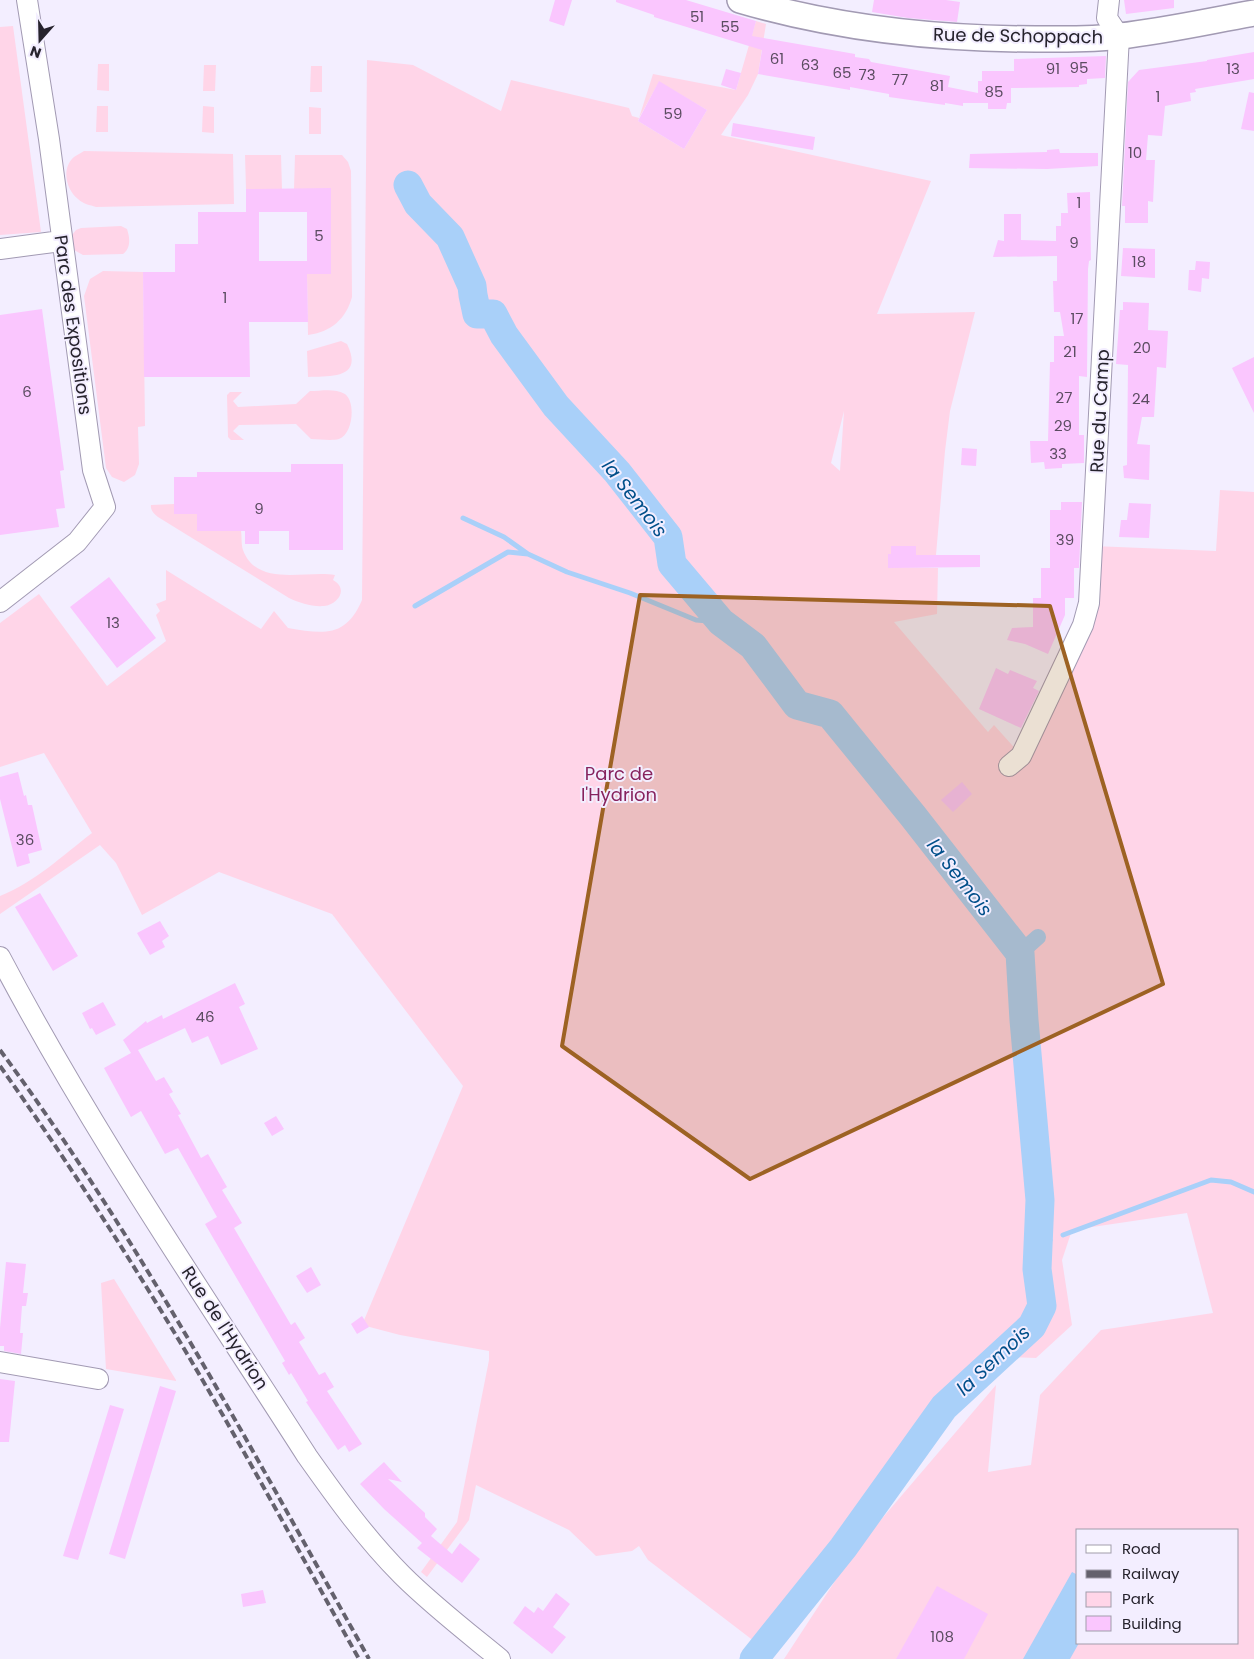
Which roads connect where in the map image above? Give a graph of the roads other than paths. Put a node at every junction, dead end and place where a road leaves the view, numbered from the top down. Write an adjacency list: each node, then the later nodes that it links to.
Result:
1 (27, 0): 6 (street, Parc des Expositions)
2 (740, 0): 5 (main road, Rue de Schoppach)
3 (1109, 0): 5 (street)
4 (1254, 13): 5 (main road, Rue de Schoppach)
5 (1118, 36): 9 (street, Rue du Camp)
6 (61, 241): 7 (street); 8 (street, Parc des Expositions)
7 (0, 249)
8 (0, 602)
9 (1009, 766)
10 (0, 957): 13 (street, Rue de l'Hydrion)
11 (0, 1362): 12 (street)
12 (98, 1379)
13 (500, 1659)

